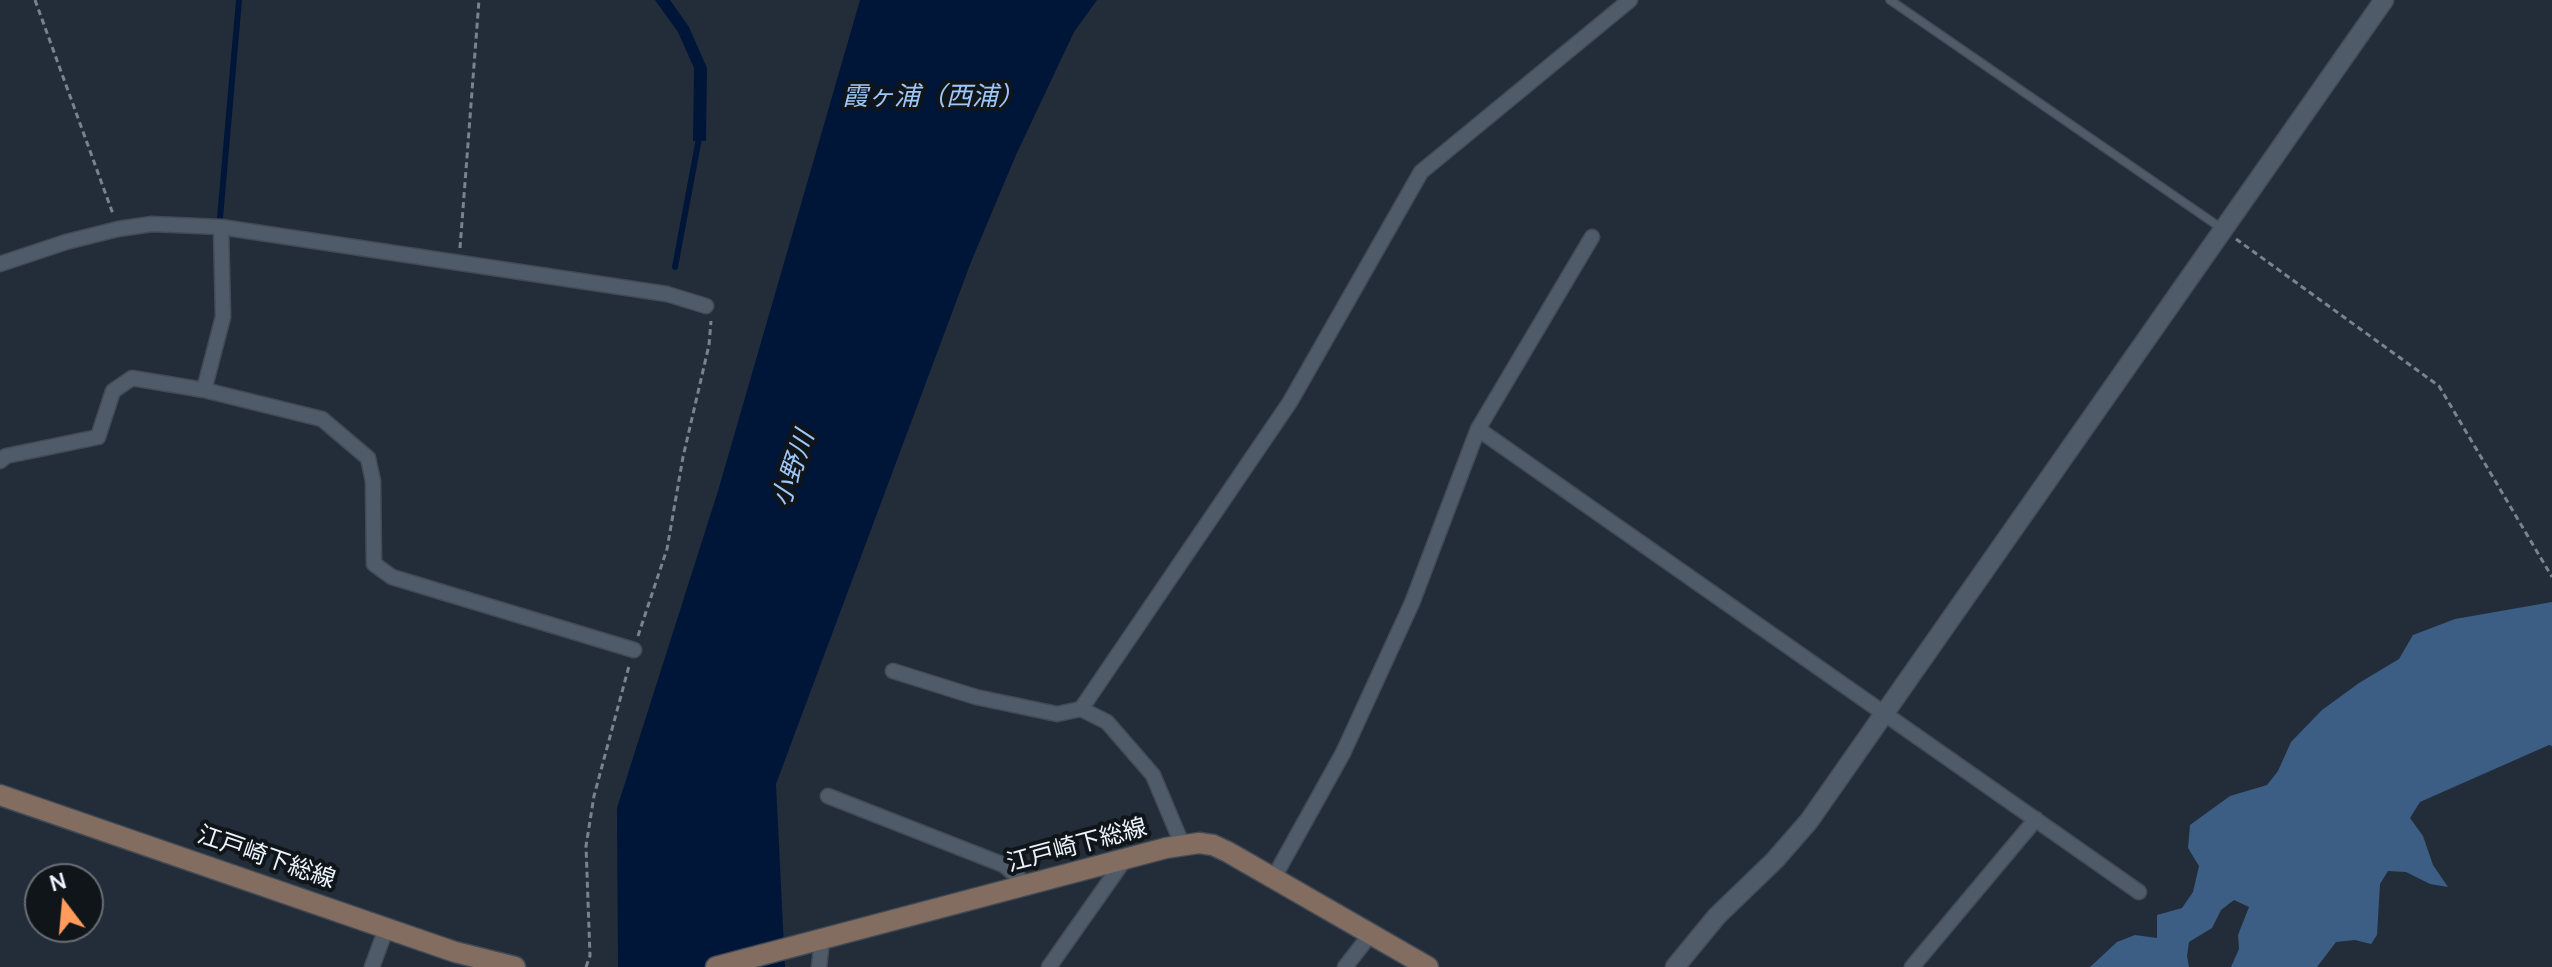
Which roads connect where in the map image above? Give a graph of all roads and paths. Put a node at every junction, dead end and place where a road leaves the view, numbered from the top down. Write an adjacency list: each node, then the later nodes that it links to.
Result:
1 (35, 0): 7 (path)
2 (479, 0): 11 (path)
3 (1630, 0): 19 (street)
4 (1890, 0): 8 (lane)
5 (2384, 0): 8 (street)
6 (221, 227): 7 (street); 11 (street); 13 (street)
7 (118, 229): 10 (street)
8 (2223, 229): 16 (path); 20 (street)
9 (1592, 237): 14 (street)
10 (0, 264)
11 (458, 264): 12 (street)
12 (706, 306)
13 (204, 390): 15 (street); 17 (street)
14 (1478, 429): 20 (street); 26 (street)
15 (0, 461)
16 (2552, 577)
17 (634, 650)
18 (893, 671): 19 (street)
19 (1081, 709): 24 (street)
20 (1883, 713): 23 (street); 39 (street)
21 (0, 795): 29 (main road, 江戸崎下総線)
22 (828, 796): 27 (street)
23 (2036, 819): 28 (street); 40 (street)
24 (1182, 844): 25 (main road, 江戸崎下総線); 26 (main road, 江戸崎下総線)
25 (1125, 859): 27 (main road, 江戸崎下総線); 36 (street)
26 (1273, 879): 30 (main road, 江戸崎下総線)
27 (1028, 886): 31 (main road, 江戸崎下総線)
28 (2139, 892)
29 (386, 929): 32 (street); 33 (main road, 江戸崎下総線)
30 (1370, 935): 37 (street); 38 (main road, 江戸崎下総線)
31 (816, 941): 34 (main road, 江戸崎下総線); 35 (street)
32 (372, 967)
33 (515, 967)
34 (716, 967)
35 (819, 967)
36 (1049, 967)
37 (1345, 967)
38 (1428, 967)
39 (1675, 967)
40 (1912, 967)

